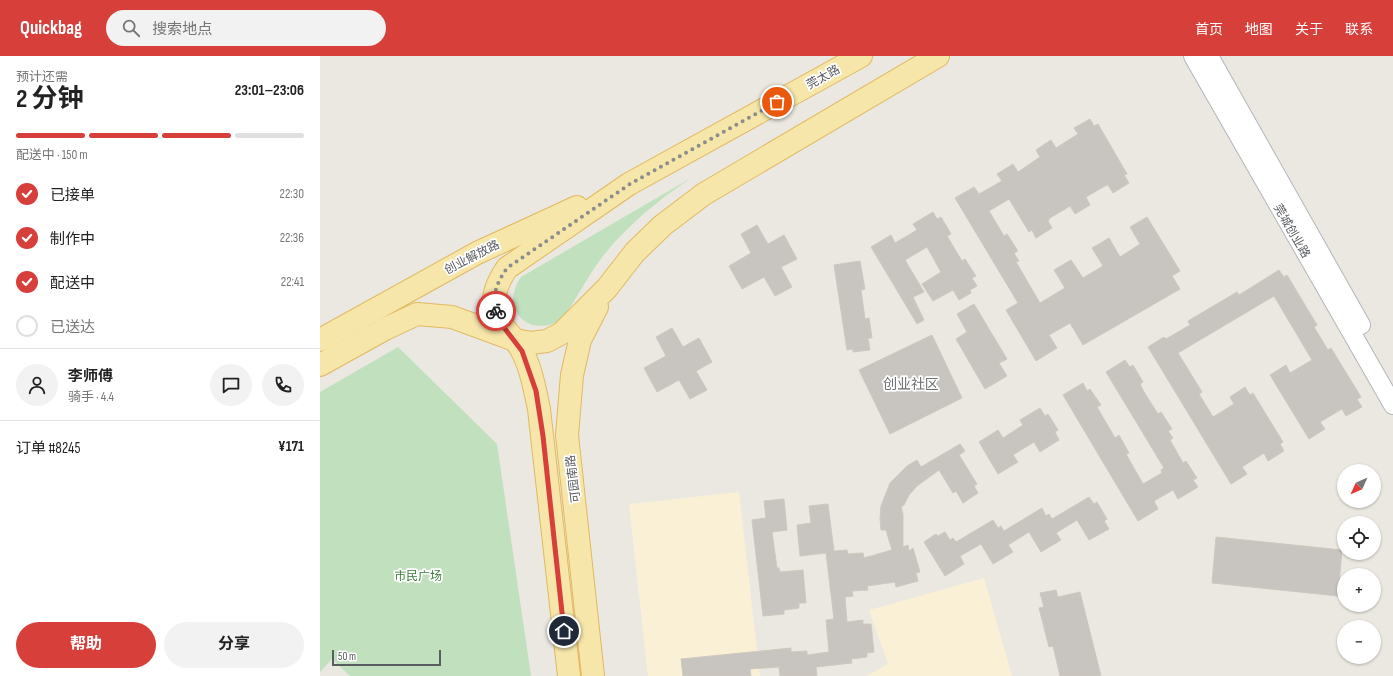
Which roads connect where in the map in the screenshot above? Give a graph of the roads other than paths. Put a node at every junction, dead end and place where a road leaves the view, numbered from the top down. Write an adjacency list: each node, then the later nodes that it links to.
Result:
1 (861, 56): 5 (main road, 莞太路)
2 (938, 56): 6 (main road)
3 (1192, 56): 13 (street, 莞城创业路)
4 (1209, 56): 11 (street, 莞城创业路)
5 (630, 184): 8 (main road, 创业解放路); 9 (main road, 莞太路)
6 (606, 288): 9 (main road); 15 (main road, 可园南路)
7 (486, 331): 9 (main road); 10 (main road); 12 (main road)
8 (320, 340)
9 (515, 340): 12 (main road, 可园南路)
10 (320, 365)
11 (1393, 381)
12 (536, 391): 14 (main road, 可园南路)
13 (1393, 405)
14 (569, 676)
15 (593, 676)

